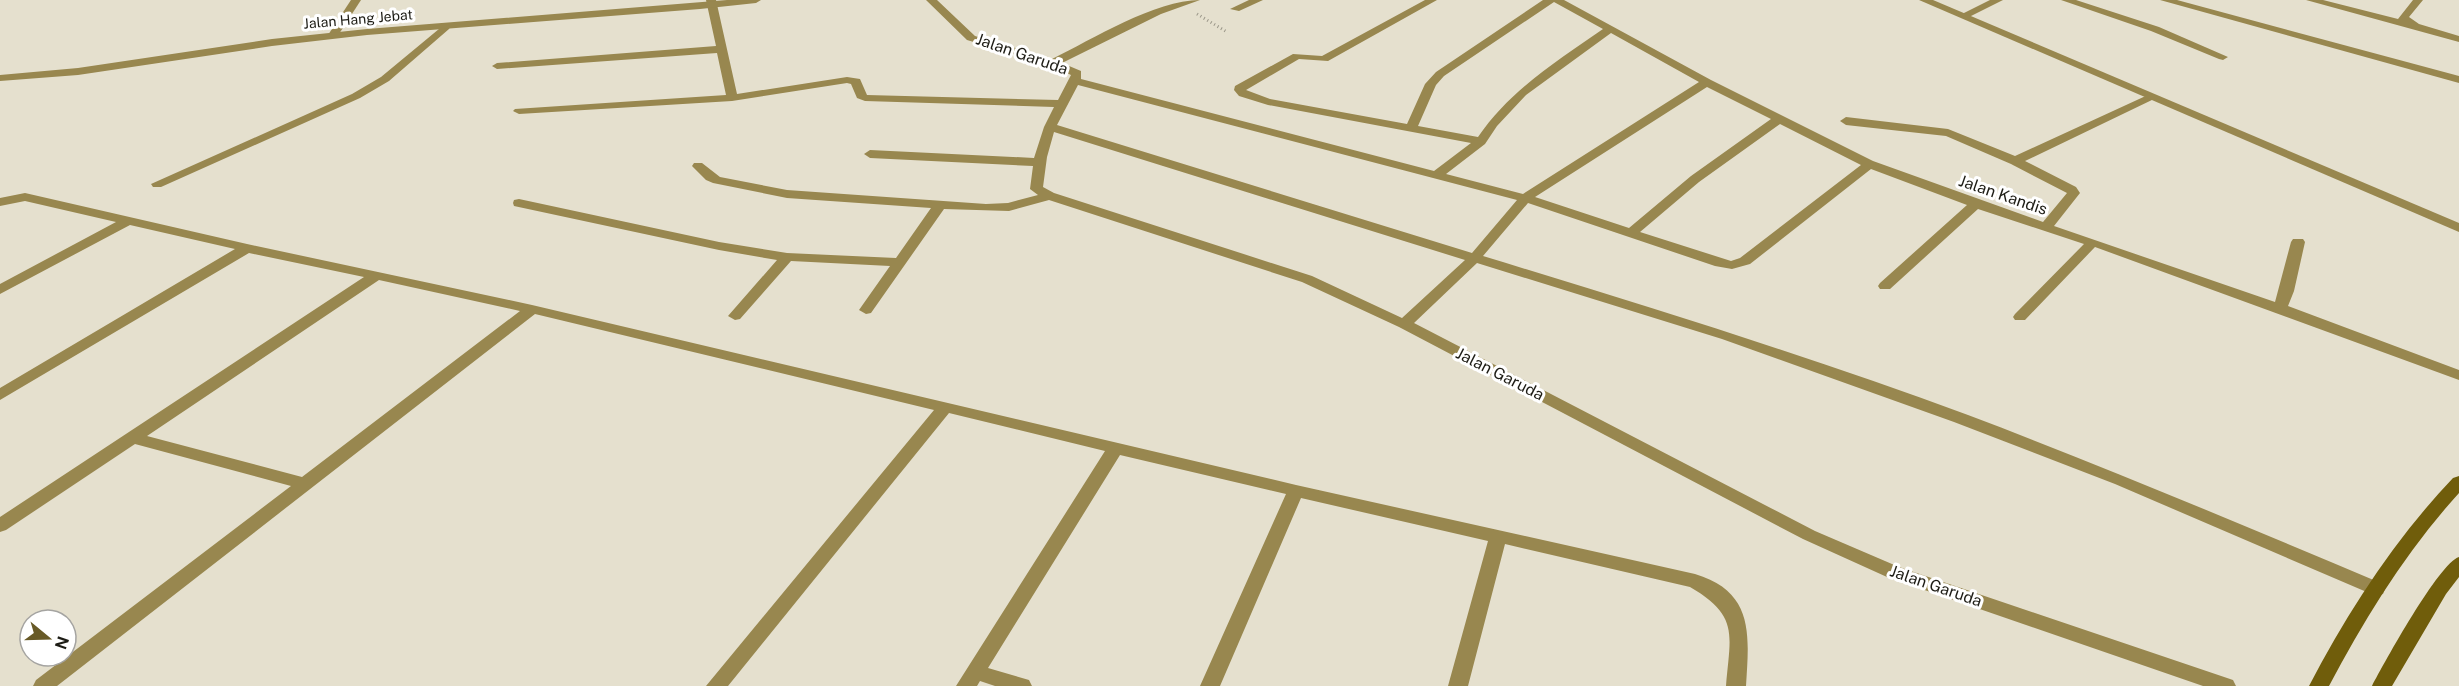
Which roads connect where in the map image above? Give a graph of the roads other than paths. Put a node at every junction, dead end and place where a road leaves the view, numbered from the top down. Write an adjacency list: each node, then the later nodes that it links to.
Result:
1 (356, 0): 21 (street)
2 (756, 0): 15 (street, Jalan Hang Jebat)
3 (931, 0): 25 (street, Jalan Garuda)
4 (1195, 0): 25 (street)
5 (1258, 0): 16 (street)
6 (1432, 0): 38 (street)
7 (1550, 0): 38 (street)
8 (1557, 0): 20 (street, Jalan Kandis)
9 (1924, 0): 17 (street)
10 (1998, 0): 17 (street)
11 (2066, 0): 24 (street)
12 (2165, 0): 28 (street)
13 (2311, 0): 18 (street)
14 (2418, 0): 18 (street)
15 (711, 3): 19 (street, Jalan Hang Jebat); 23 (street)
16 (1235, 9)
17 (1963, 16): 31 (street)
18 (2415, 26): 22 (street)
19 (445, 27): 21 (street, Jalan Hang Jebat); 46 (street)
20 (1610, 29): 30 (street, Jalan Kandis); 39 (street)
21 (333, 35): 27 (street, Jalan Hang Jebat)
22 (2459, 39)
23 (723, 49): 26 (street); 32 (street)
24 (2223, 57)
25 (1053, 63): 29 (street, Jalan Garuda)
26 (497, 66)
27 (0, 78)
28 (2459, 80)
29 (1075, 81): 33 (street, Jalan Garuda); 45 (street)
30 (1707, 82): 35 (street, Jalan Kandis); 48 (street)
31 (2150, 97): 41 (street); 55 (street)
32 (732, 98): 33 (street); 34 (street)
33 (1062, 104): 37 (street, Jalan Garuda)
34 (519, 111)
35 (1779, 119): 43 (street, Jalan Kandis); 56 (street)
36 (1846, 121): 41 (street)
37 (1050, 127): 42 (street, Jalan Garuda); 61 (street)
38 (1411, 129): 39 (street)
39 (1480, 141): 45 (street)
40 (870, 154): 42 (street)
41 (2015, 161): 54 (street)
42 (1037, 162): 47 (street, Jalan Garuda)
43 (1869, 164): 51 (street, Jalan Kandis); 56 (street)
44 (698, 166): 52 (street)
45 (1437, 175): 48 (street)
46 (157, 184)
47 (1049, 196): 52 (street); 71 (street, Jalan Garuda)
48 (1525, 198): 56 (street); 61 (street)
49 (0, 201): 53 (street)
50 (519, 203): 60 (street)
51 (1976, 204): 54 (street, Jalan Kandis); 64 (street)
52 (940, 205): 62 (street)
53 (128, 221): 59 (street); 65 (street)
54 (2046, 227): 57 (street, Jalan Kandis)
55 (2459, 228)
56 (1631, 233)
57 (2093, 242): 66 (street, Jalan Kandis); 70 (street)
58 (2298, 242): 66 (street)
59 (247, 249): 63 (street); 73 (street)
60 (787, 257): 62 (street); 69 (street)
61 (1474, 260): 71 (street); 83 (street)
62 (899, 262): 68 (street)
63 (376, 276): 67 (street); 75 (street)
64 (1885, 286)
65 (0, 290)
66 (2280, 308): 72 (street, Jalan Kandis)
67 (532, 309): 74 (street); 78 (street)
68 (866, 310)
69 (735, 316)
70 (2020, 317)
71 (1404, 324): 91 (street, Jalan Garuda)
72 (2459, 375)
73 (0, 395)
74 (946, 406): 76 (street); 86 (street)
75 (133, 438): 78 (street); 80 (street)
76 (1116, 447): 79 (street); 84 (street)
77 (2459, 482): 83 (main road)
78 (305, 484): 85 (street)
79 (1296, 491): 81 (street); 88 (street)
80 (0, 526)
81 (1498, 536): 89 (street); 90 (street)
82 (2459, 564): 93 (main road)
83 (2376, 589): 92 (main road)
84 (970, 679): 87 (street)
85 (43, 686)
86 (716, 686)
87 (1022, 686)
88 (1210, 686)
89 (1458, 686)
90 (1736, 686)
91 (2226, 686)
92 (2319, 686)
93 (2382, 686)

